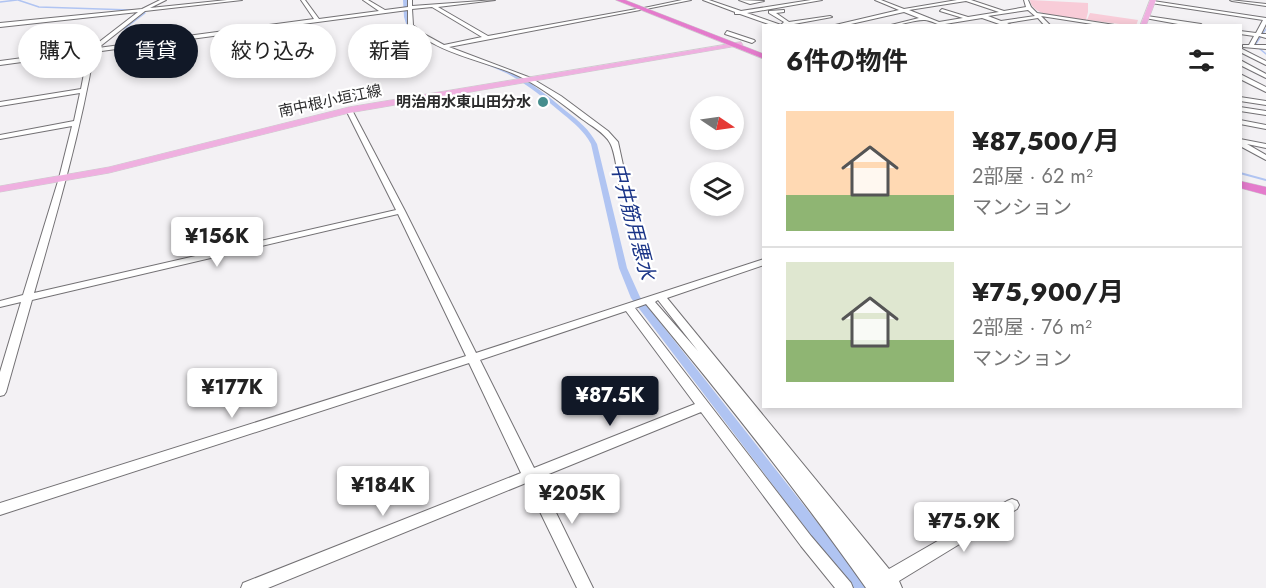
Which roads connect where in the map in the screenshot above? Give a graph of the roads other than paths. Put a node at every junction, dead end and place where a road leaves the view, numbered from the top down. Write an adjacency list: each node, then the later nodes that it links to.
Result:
1 (164, 0): 29 (street)
2 (240, 0): 29 (street)
3 (303, 0): 46 (street)
4 (365, 0): 34 (street)
5 (401, 0): 30 (street)
6 (419, 0): 24 (street)
7 (493, 0): 26 (street)
8 (619, 0): 31 (highway)
9 (625, 0): 31 (highway)
10 (689, 0): 31 (street)
11 (700, 0): 35 (street)
12 (705, 0): 35 (street)
13 (741, 0): 14 (street)
14 (771, 0)
15 (820, 0): 21 (street)
16 (878, 0): 32 (street)
17 (893, 0): 27 (street)
18 (966, 0): 22 (street); 36 (street)
19 (1026, 0): 28 (street)
20 (1234, 0): 25 (street)
21 (806, 1): 35 (street); 41 (street)
22 (955, 1): 27 (street)
23 (1153, 2): 40 (main road); 44 (street)
24 (410, 3): 26 (street); 30 (street); 71 (street)
25 (1266, 5)
26 (433, 6): 66 (street)
27 (918, 7): 32 (street); 54 (street)
28 (1029, 8): 36 (street); 37 (street)
29 (146, 9): 61 (street); 69 (street)
30 (402, 9): 34 (street)
31 (643, 9): 66 (street); 70 (highway)
32 (904, 10): 42 (street); 52 (street)
33 (942, 10): 43 (street)
34 (385, 12): 46 (street)
35 (739, 12): 49 (street)
36 (1005, 12): 38 (street)
37 (1036, 15): 47 (street); 57 (street); 58 (street)
38 (982, 16): 43 (street); 47 (street)
39 (830, 17): 41 (street); 48 (street); 51 (street)
40 (1147, 17): 59 (main road); 60 (street)
41 (778, 18): 48 (street)
42 (924, 18): 53 (street); 54 (street)
43 (969, 18): 45 (street)
44 (1266, 19): 64 (street)
45 (962, 20): 54 (street); 55 (street)
46 (318, 21): 74 (street)
47 (1002, 22): 56 (street)
48 (789, 23): 50 (street)
49 (775, 24)
50 (784, 24)
51 (838, 24)
52 (843, 24)
53 (898, 24)
54 (940, 24)
55 (974, 24)
56 (1006, 24)
57 (1047, 24)
58 (1104, 24)
59 (1144, 24)
60 (1189, 24)
61 (0, 25)
62 (1242, 32): 64 (street)
63 (727, 33): 68 (street)
64 (1258, 35): 65 (street); 72 (street)
65 (1266, 37): 72 (street)
66 (487, 38): 71 (street)
67 (762, 39): 68 (street)
68 (752, 41): 70 (street)
69 (102, 43)
70 (736, 45): 75 (highway); 76 (highway); 85 (main road, 南中根小垣江線)
71 (445, 46): 85 (street)
72 (1257, 46)
73 (1242, 47): 80 (street)
74 (102, 50)
75 (762, 52)
76 (762, 56)
77 (18, 61): 78 (street)
78 (0, 63)
79 (1242, 63): 82 (street)
80 (1266, 63)
81 (1242, 76): 82 (street)
82 (1265, 76)
83 (1242, 77): 86 (street)
84 (85, 78): 87 (street)
85 (526, 81): 92 (main road, 南中根小垣江線); 106 (street)
86 (1266, 90)
87 (82, 91): 90 (street); 95 (street)
88 (1242, 99): 89 (street)
89 (1266, 103)
90 (0, 104)
91 (1242, 109): 93 (street)
92 (349, 110): 103 (main road, 南中根小垣江線); 109 (street)
93 (1266, 113)
94 (1242, 122): 96 (street)
95 (77, 123): 97 (street); 103 (street)
96 (1266, 127)
97 (0, 137)
98 (1242, 142): 100 (street)
99 (1242, 143): 101 (street)
100 (1266, 146)
101 (1266, 158)
102 (1242, 177): 104 (highway)
103 (63, 178): 107 (main road, 南中根小垣江線); 111 (street)
104 (1266, 183)
105 (1242, 185): 108 (highway)
106 (624, 188)
107 (0, 189)
108 (1266, 191)
109 (401, 211): 111 (street); 114 (street)
110 (762, 263): 112 (street)
111 (27, 298): 113 (street); 115 (street)
112 (644, 302): 114 (street); 116 (street); 120 (street)
113 (0, 304)
114 (473, 358): 117 (street); 119 (street)
115 (0, 389)
116 (704, 406): 117 (street); 123 (street)
117 (529, 477): 121 (street); 122 (street)
118 (1012, 505): 120 (street)
119 (0, 509)
120 (881, 586)
121 (249, 588)
122 (585, 588)
123 (845, 588)

